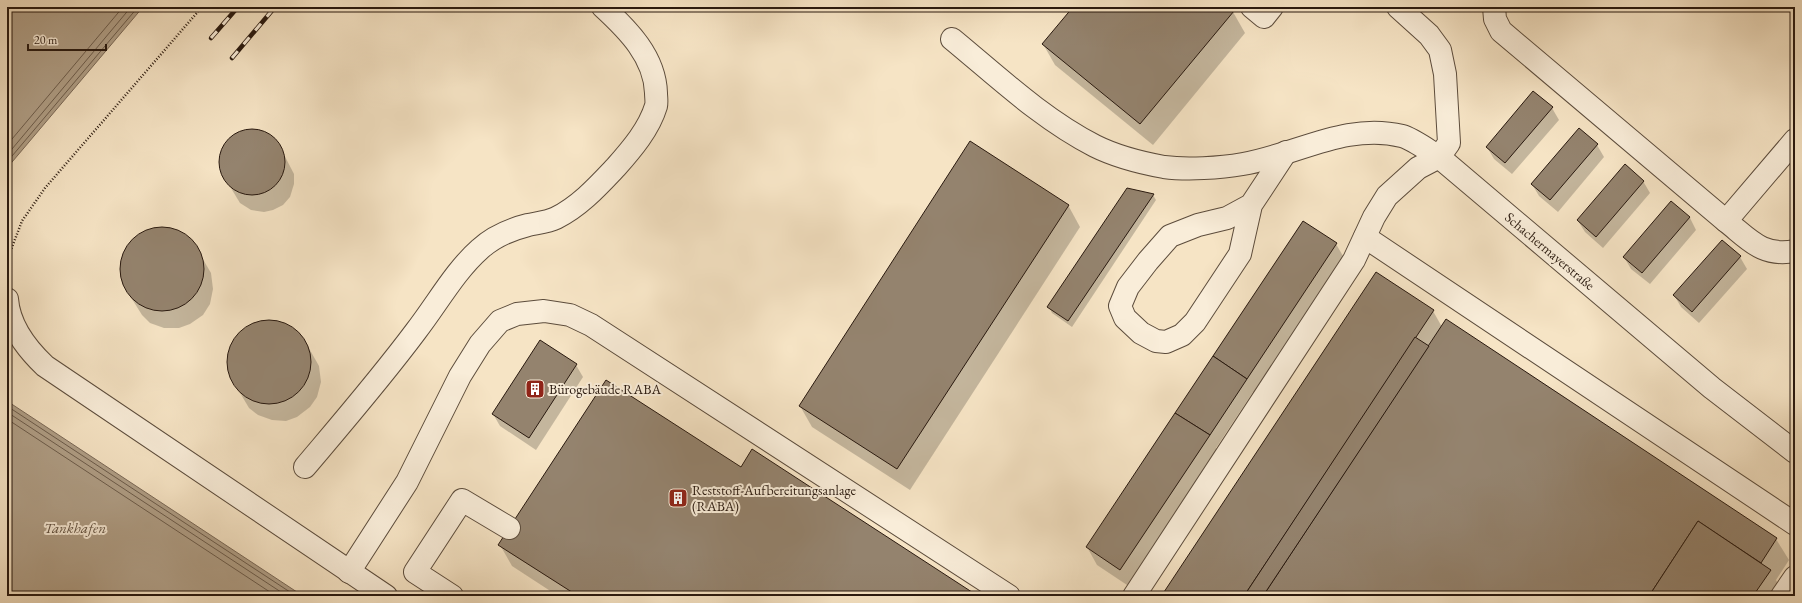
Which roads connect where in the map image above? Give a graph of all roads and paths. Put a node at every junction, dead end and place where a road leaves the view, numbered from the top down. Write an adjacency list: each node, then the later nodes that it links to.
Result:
1 (202, 7): 15 (path)
2 (603, 7): 18 (street)
3 (1252, 7): 4 (street)
4 (1272, 7)
5 (1398, 7): 10 (street)
6 (1494, 7): 12 (street)
7 (952, 39): 9 (street, Schachermayerstraße)
8 (1795, 140): 12 (street)
9 (1286, 152): 10 (street, Schachermayerstraße); 11 (street)
10 (1439, 157): 13 (street); 17 (street, Schachermayerstraße)
11 (1251, 205): 11 (street)
12 (1726, 221): 14 (street)
13 (1365, 237): 19 (street); 26 (street)
14 (1795, 251)
15 (7, 272)
16 (7, 299): 21 (street)
17 (1795, 452)
18 (305, 467)
19 (1795, 524)
20 (509, 528): 24 (street)
21 (349, 572): 23 (street); 25 (street)
22 (1795, 577): 27 (street)
23 (386, 596)
24 (452, 596)
25 (1009, 596)
26 (1134, 596)
27 (1782, 596)

